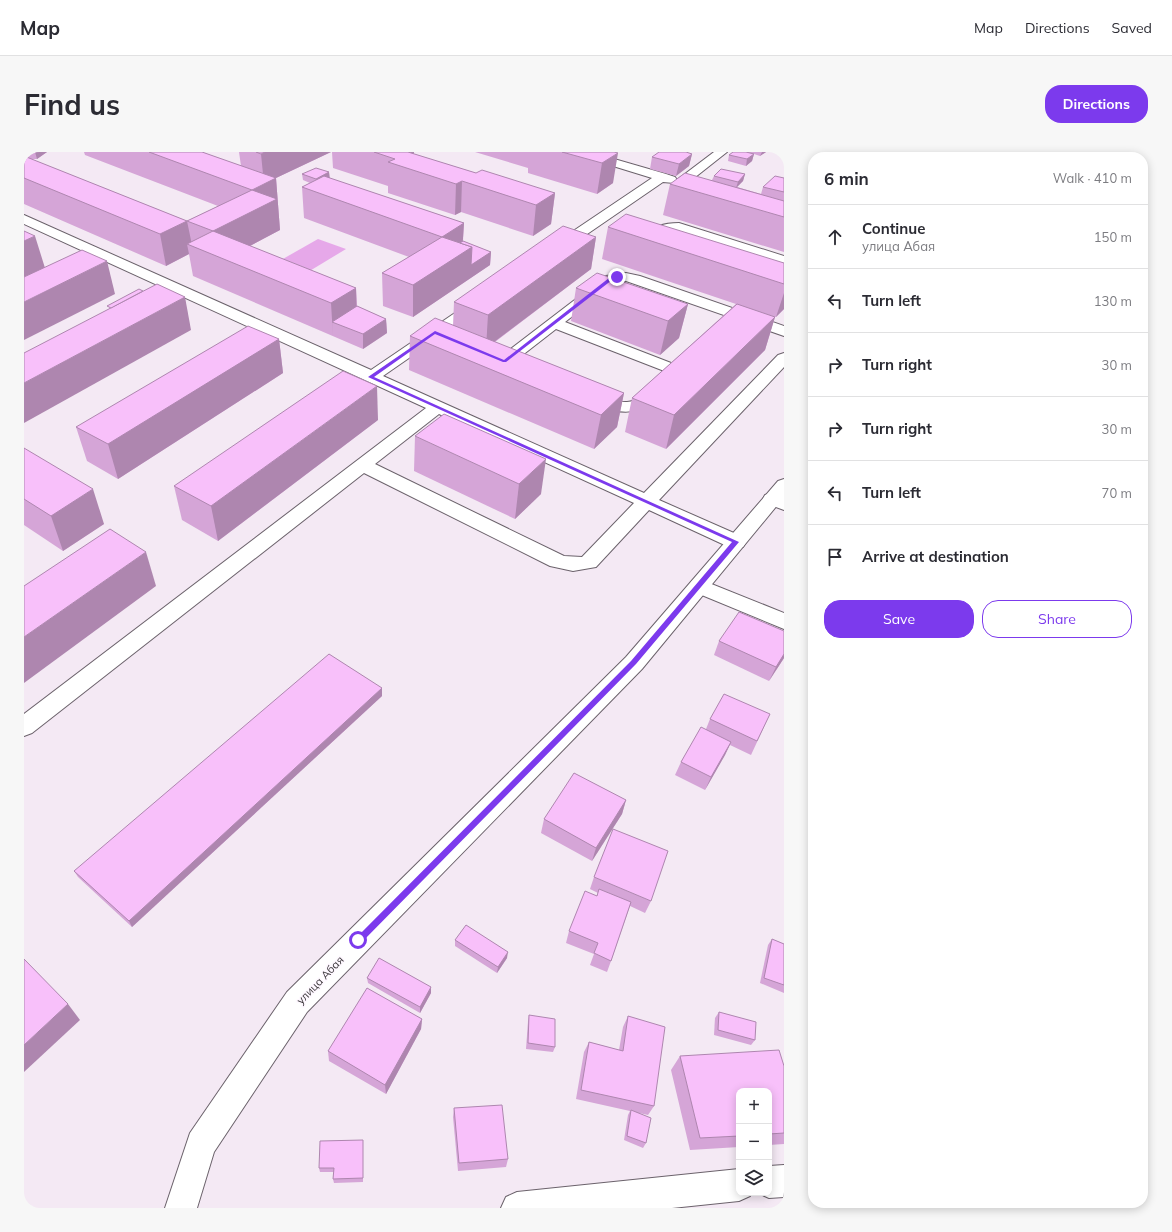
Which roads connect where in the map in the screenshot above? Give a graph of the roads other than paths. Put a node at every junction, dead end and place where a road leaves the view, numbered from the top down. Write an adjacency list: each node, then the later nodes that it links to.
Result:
1 (578, 152): 3 (street)
2 (721, 152): 4 (street)
3 (662, 177): 4 (street); 8 (street)
4 (680, 182): 5 (street)
5 (695, 187)
6 (24, 219): 15 (street)
7 (664, 248): 9 (street)
8 (547, 256)
9 (784, 260)
10 (488, 297): 15 (street)
11 (554, 323): 12 (street); 14 (street); 16 (street)
12 (784, 331)
13 (784, 358): 20 (street)
14 (505, 361)
15 (371, 377): 17 (street)
16 (581, 393)
17 (438, 407): 18 (street); 20 (street)
18 (363, 465): 20 (street); 24 (street)
19 (780, 496): 21 (street, улица Абая)
20 (646, 502): 21 (street)
21 (736, 542): 22 (street, улица Абая)
22 (699, 586): 23 (street); 28 (street, улица Абая)
23 (784, 620)
24 (24, 727)
25 (784, 1181): 26 (street)
26 (772, 1182)
27 (736, 1185): 29 (street)
28 (181, 1208)
29 (517, 1208)

